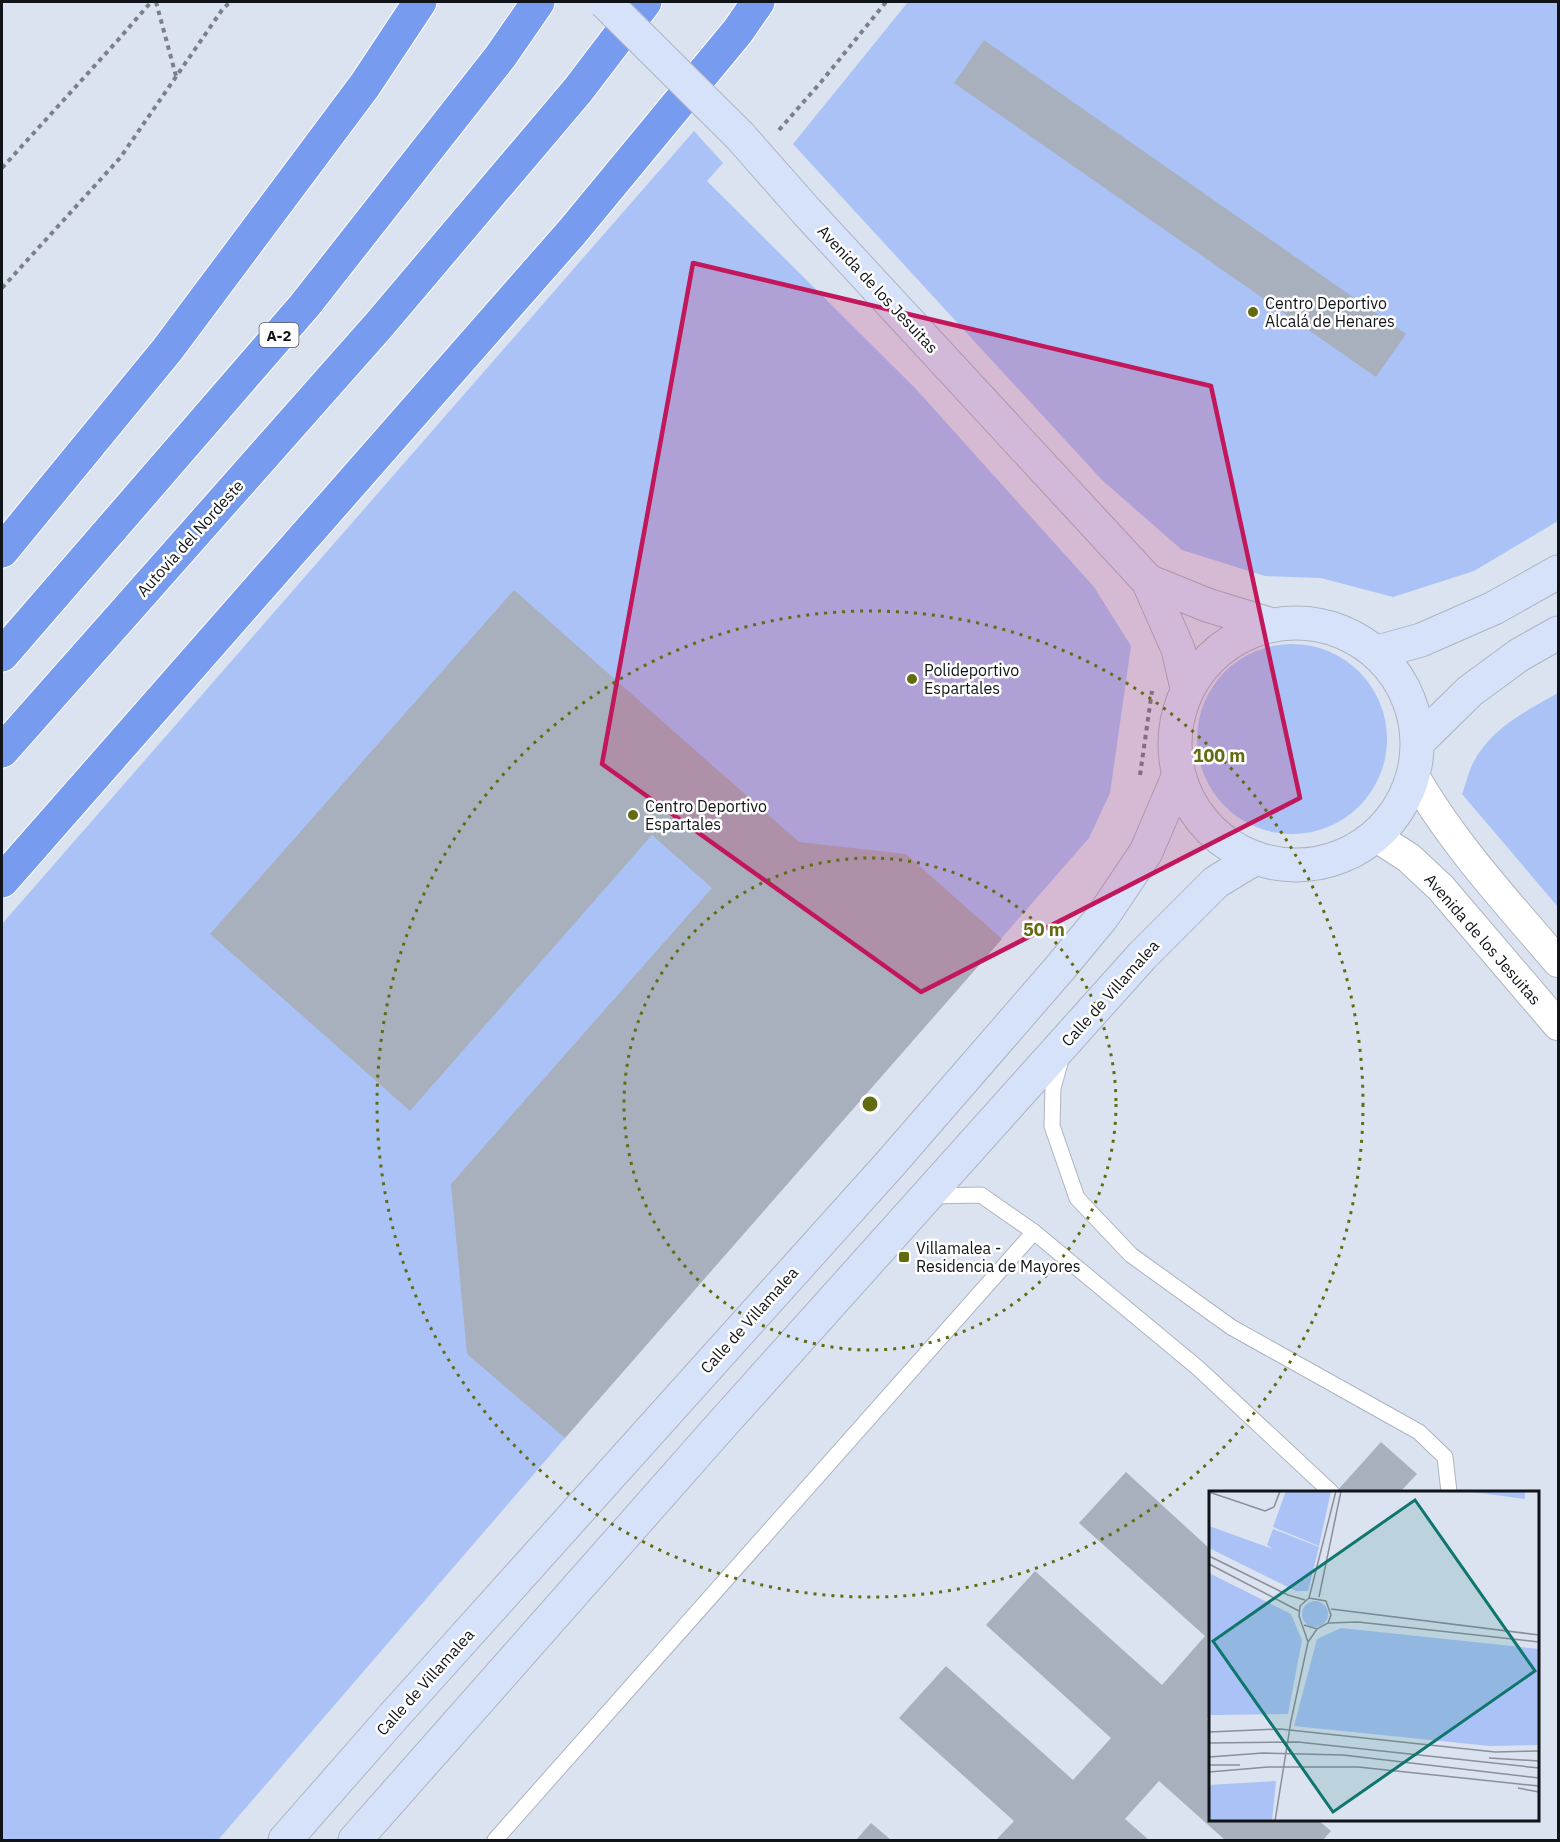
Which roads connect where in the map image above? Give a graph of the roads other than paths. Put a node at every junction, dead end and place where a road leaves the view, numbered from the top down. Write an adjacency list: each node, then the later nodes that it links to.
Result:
1 (420, 2): 6 (highway)
2 (538, 2): 14 (highway, A-2)
3 (604, 2): 10 (street, Avenida de los Jesuitas, bridge)
4 (645, 2): 17 (highway, Autovía del Nordeste)
5 (758, 2): 22 (highway)
6 (80, 456): 7 (highway); 8 (highway)
7 (2, 530)
8 (2, 551)
9 (1558, 572): 13 (street)
10 (1148, 581): 11 (street, Avenida de los Jesuitas); 15 (street, Avenida de los Jesuitas)
11 (1269, 624): 13 (street); 15 (street)
12 (1558, 633): 16 (street)
13 (1378, 652): 16 (street)
14 (2, 655)
15 (1187, 688): 19 (street)
16 (1419, 741): 18 (street)
17 (2, 751)
18 (1414, 776): 20 (street); 23 (street)
19 (1178, 777): 21 (street); 30 (street, Calle de Villamalea)
20 (1375, 836): 21 (street); 24 (street, Avenida de los Jesuitas)
21 (1254, 859): 25 (street, Calle de Villamalea)
22 (2, 881)
23 (1558, 962)
24 (1558, 1025)
25 (1066, 1041): 26 (street, Calle de Villamalea); 29 (lane)
26 (926, 1196): 27 (lane); 31 (street, Calle de Villamalea)
27 (1034, 1232): 28 (lane); 32 (lane)
28 (1330, 1491)
29 (1449, 1491)
30 (285, 1840)
31 (356, 1840)
32 (495, 1840)

